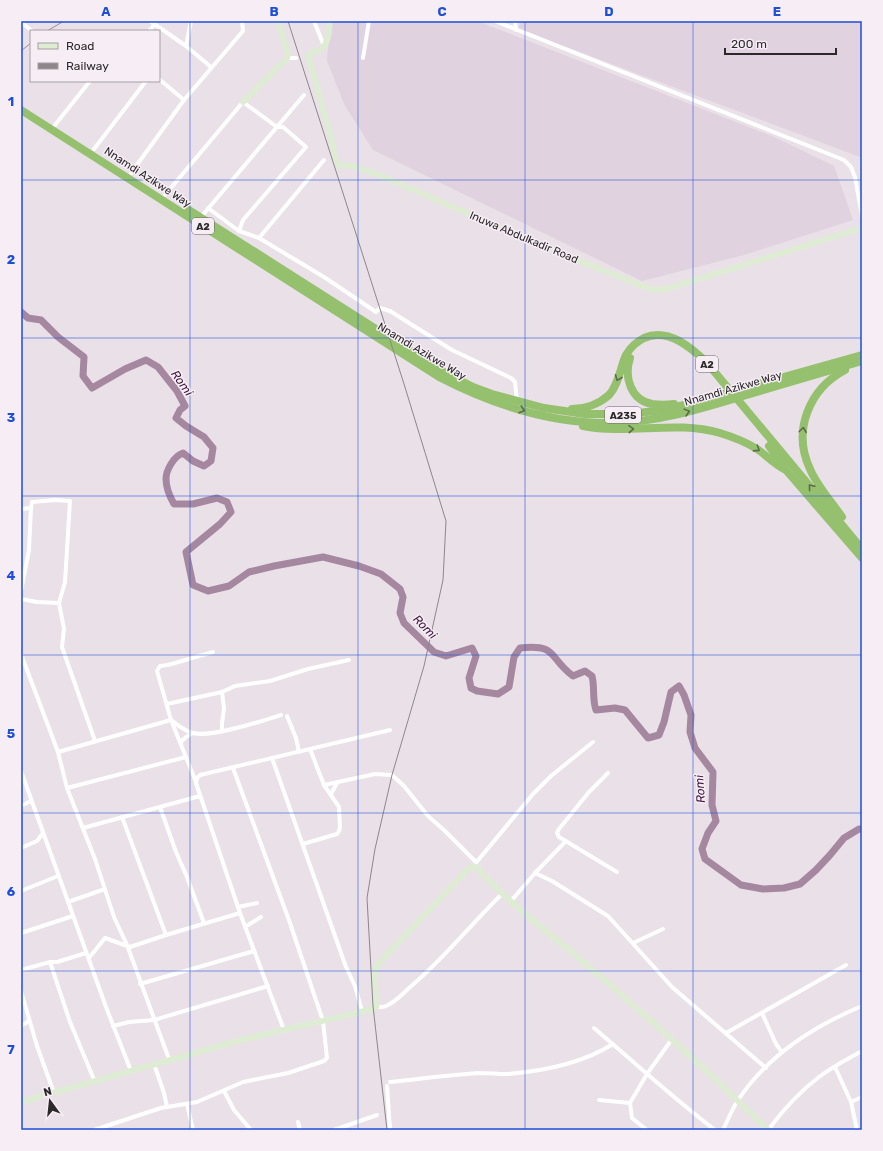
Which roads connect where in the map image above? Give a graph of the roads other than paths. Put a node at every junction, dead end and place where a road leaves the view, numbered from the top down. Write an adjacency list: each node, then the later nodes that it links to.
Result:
1 (150, 21): 11 (street)
2 (191, 21): 15 (street)
3 (242, 21): 20 (street)
4 (278, 21): 17 (street)
5 (314, 21): 16 (street)
6 (330, 21): 16 (street)
7 (369, 21): 19 (street)
8 (495, 21): 14 (street)
9 (515, 21): 14 (street)
10 (21, 22): 12 (street)
11 (155, 24): 13 (street); 15 (street)
12 (31, 30)
13 (150, 30)
14 (516, 30): 37 (street)
15 (186, 46): 20 (street)
16 (324, 46): 39 (street, Inuwa Abdulkadir Road)
17 (287, 58): 18 (street); 26 (street)
18 (296, 58)
19 (363, 58)
20 (211, 67): 25 (street)
21 (160, 80): 25 (street)
22 (89, 82): 29 (street)
23 (145, 82): 31 (street)
24 (304, 95): 30 (street)
25 (184, 100): 33 (street)
26 (243, 102): 30 (street); 34 (street)
27 (21, 104): 29 (highway, Nnamdi Azikwe Way / A2)
28 (21, 110): 36 (highway, Nnamdi Azikwe Way / A2)
29 (55, 125): 31 (highway, Nnamdi Azikwe Way / A2)
30 (277, 127): 35 (street); 40 (street)
31 (94, 150): 33 (highway, Nnamdi Azikwe Way / A2)
32 (324, 160): 41 (street)
33 (131, 173): 34 (highway, Nnamdi Azikwe Way / A2)
34 (165, 195): 36 (highway, Nnamdi Azikwe Way / A2)
35 (208, 208): 38 (street); 40 (street)
36 (191, 214): 38 (highway, Nnamdi Azikwe Way / A2); 42 (highway, Nnamdi Azikwe Way / A2)
37 (862, 216)
38 (201, 217): 42 (highway, Nnamdi Azikwe Way / A2)
39 (862, 228)
40 (238, 232): 41 (street)
41 (259, 238): 47 (street)
42 (389, 341): 47 (highway, Nnamdi Azikwe Way / A2); 50 (highway, Nnamdi Azikwe Way / A2, one-way to 50)
43 (862, 355): 45 (highway, Nnamdi Azikwe Way / A235)
44 (860, 362): 45 (highway, Nnamdi Azikwe Way / A235); 54 (highway, one-way to 44)
45 (740, 393): 46 (highway, Nnamdi Azikwe Way / A235)
46 (720, 399): 49 (highway, Nnamdi Azikwe Way / A235); 50 (highway, Nnamdi Azikwe Way / A235, one-way to 46)
47 (516, 401): 48 (highway, Nnamdi Azikwe Way / A2)
48 (527, 403): 49 (highway, Nnamdi Azikwe Way / A235); 54 (highway, A2, one-way to 48)
49 (693, 403): 51 (highway)
50 (538, 415): 51 (highway, A2, one-way to 51)
51 (786, 470): 56 (highway, A2)
52 (32, 502): 53 (street); 57 (street); 59 (street)
53 (21, 509)
54 (854, 538): 55 (highway, A2)
55 (862, 549)
56 (862, 558)
57 (21, 591)
58 (21, 599): 59 (street)
59 (59, 603): 71 (street)
60 (213, 652): 64 (street)
61 (21, 654): 75 (street)
62 (349, 660): 63 (street)
63 (222, 692): 64 (street); 68 (street)
64 (167, 704): 67 (street)
65 (281, 714): 68 (street)
66 (287, 716): 76 (street)
67 (172, 720): 70 (street); 71 (street); 72 (street)
68 (222, 730): 70 (street)
69 (390, 730): 74 (street)
70 (193, 733): 72 (street)
71 (95, 741): 75 (street)
72 (181, 742): 77 (street)
73 (593, 742): 99 (street)
74 (310, 749): 76 (street); 84 (street)
75 (58, 752): 85 (street)
76 (299, 752): 78 (street)
77 (186, 757): 82 (street); 85 (street)
78 (272, 758): 79 (street); 96 (street)
79 (233, 768): 82 (street); 135 (street)
80 (21, 772): 88 (street)
81 (608, 773): 95 (street)
82 (196, 782): 87 (street)
83 (336, 783): 84 (street); 86 (street); 99 (street)
84 (324, 785): 86 (street)
85 (67, 788): 92 (street)
86 (331, 794): 96 (street)
87 (200, 796): 90 (street); 109 (street)
88 (31, 801): 89 (street); 93 (street)
89 (21, 806)
90 (160, 807): 91 (street); 113 (street)
91 (122, 817): 92 (street); 117 (street)
92 (83, 828): 103 (street)
93 (43, 833): 94 (street); 97 (street)
94 (37, 841): 97 (street); 98 (street)
95 (566, 841): 100 (street); 101 (street)
96 (303, 844): 131 (street)
97 (47, 845): 102 (street)
98 (21, 848)
99 (475, 864): 105 (street); 130 (street)
100 (618, 872)
101 (535, 873): 106 (street); 118 (street)
102 (58, 876): 104 (street); 107 (street)
103 (105, 889): 107 (street); 119 (street)
104 (21, 891)
105 (502, 894): 106 (street); 130 (street)
106 (511, 901): 141 (street)
107 (68, 902): 111 (street)
108 (257, 903): 109 (street)
109 (238, 907): 110 (street)
110 (240, 913): 113 (street); 114 (street)
111 (73, 916): 116 (street); 121 (street)
112 (261, 917): 114 (street)
113 (204, 923): 117 (street)
114 (245, 927): 120 (street)
115 (664, 929): 118 (street)
116 (21, 933)
117 (166, 935): 119 (street)
118 (633, 943): 140 (street)
119 (128, 946): 122 (street); 126 (street)
120 (254, 951): 126 (street); 127 (street)
121 (86, 953): 122 (street); 123 (street)
122 (89, 958): 137 (street)
123 (50, 962): 125 (street); 151 (street)
124 (846, 965): 132 (street)
125 (21, 970)
126 (140, 984): 133 (street)
127 (268, 986): 133 (street); 139 (street)
128 (21, 990): 134 (street)
129 (862, 1006): 144 (street)
130 (376, 1007): 131 (street)
131 (362, 1011): 135 (street)
132 (762, 1013): 140 (street); 144 (street)
133 (154, 1020): 137 (street); 145 (street)
134 (29, 1021): 136 (street); 155 (street)
135 (323, 1021): 139 (street); 154 (street)
136 (21, 1026)
137 (113, 1026): 149 (street)
138 (594, 1028): 142 (street)
139 (284, 1030): 145 (street)
140 (726, 1033): 148 (street)
141 (672, 1039): 150 (street); 158 (street)
142 (613, 1044): 150 (street); 152 (street)
143 (862, 1051): 147 (street)
144 (782, 1052): 148 (street)
145 (169, 1059): 146 (street)
146 (154, 1064): 149 (street); 163 (street)
147 (835, 1067): 160 (street); 176 (street)
148 (766, 1068): 158 (street)
149 (131, 1071): 151 (street)
150 (647, 1074): 161 (street); 174 (street)
151 (94, 1082): 155 (street)
152 (390, 1082)
153 (387, 1086): 172 (street)
154 (224, 1090): 162 (street); 169 (street)
155 (54, 1093): 159 (street)
156 (862, 1096): 160 (street)
157 (599, 1100): 161 (street)
158 (738, 1101): 175 (street); 176 (street)
159 (21, 1102)
160 (851, 1102): 177 (street)
161 (630, 1103): 173 (street)
162 (187, 1104): 163 (street); 168 (street)
163 (167, 1107): 166 (street)
164 (378, 1115): 171 (street)
165 (298, 1122): 170 (street)
166 (106, 1128): 167 (street)
167 (94, 1130)
168 (193, 1130)
169 (251, 1130)
170 (300, 1130)
171 (334, 1130)
172 (390, 1130)
173 (647, 1130)
174 (715, 1130)
175 (723, 1130)
176 (768, 1130)
177 (857, 1130)

